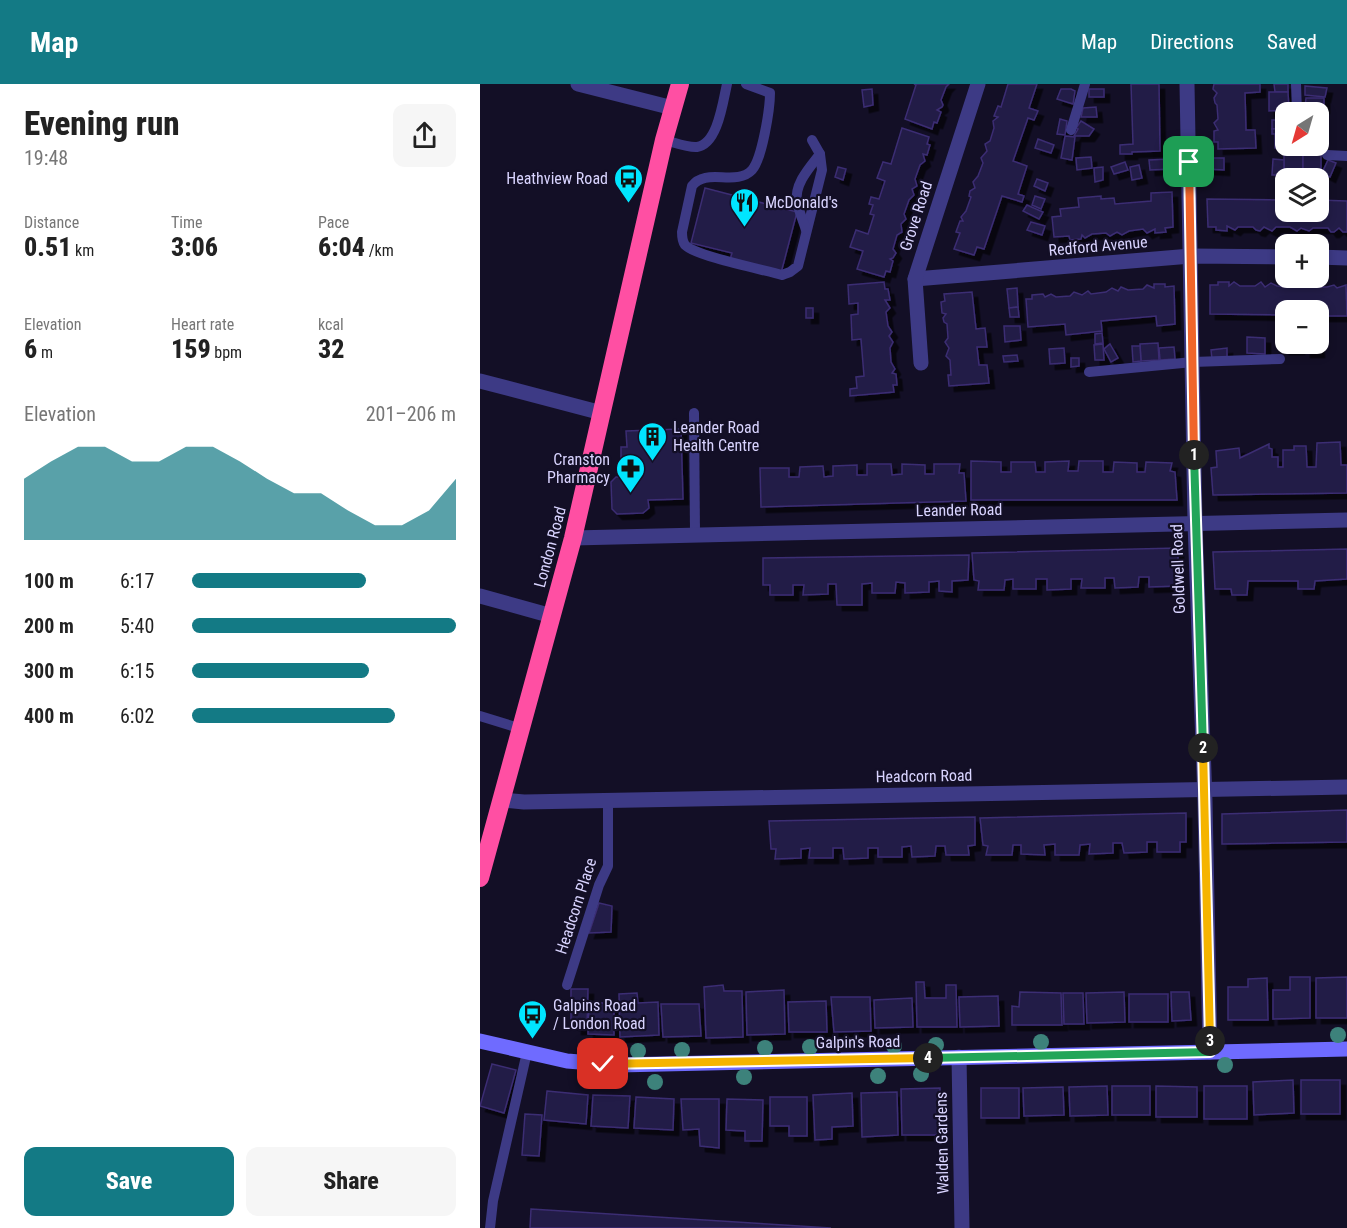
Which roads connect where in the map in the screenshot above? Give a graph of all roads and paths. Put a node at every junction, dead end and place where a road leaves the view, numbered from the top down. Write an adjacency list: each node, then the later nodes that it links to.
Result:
1 (578, 84): 10 (street)
2 (680, 84): 10 (highway, London Road)
3 (728, 84): 12 (lane)
4 (746, 84): 17 (lane)
5 (978, 84): 22 (street, Grove Road)
6 (1085, 84): 11 (lane)
7 (1187, 84): 18 (street, Goldwell Road)
8 (1296, 84): 9 (lane)
9 (1297, 102)
10 (673, 108): 12 (highway, London Road)
11 (1071, 130)
12 (664, 140): 28 (highway, London Road)
13 (812, 140): 14 (lane)
14 (820, 154): 17 (lane); 17 (lane)
15 (1329, 155): 16 (lane)
16 (1347, 156)
17 (806, 231)
18 (1191, 256): 19 (street, Redford Avenue); 22 (street, Redford Avenue); 24 (street, Goldwell Road)
19 (1275, 257)
20 (1329, 257): 21 (street)
21 (1347, 258)
22 (915, 279): 25 (street, Grove Road)
23 (1280, 359): 24 (lane)
24 (1193, 362): 26 (lane); 31 (street, Goldwell Road)
25 (921, 363)
26 (1089, 372)
27 (480, 381): 28 (street)
28 (602, 413): 33 (highway, London Road)
29 (694, 414): 32 (lane)
30 (1347, 520): 31 (street, Leander Road)
31 (1195, 523): 32 (street, Leander Road); 39 (street, Goldwell Road)
32 (695, 534): 33 (street, Leander Road)
33 (573, 538): 35 (highway, London Road)
34 (480, 596): 35 (street)
35 (552, 616): 37 (highway, London Road)
36 (480, 716): 37 (lane)
37 (522, 729): 40 (highway, London Road)
38 (1347, 787): 39 (street, Headcorn Road)
39 (1204, 789): 41 (street, Headcorn Road); 48 (street, Goldwell Road)
40 (502, 800): 41 (street, Headcorn Road); 42 (highway, London Road)
41 (608, 800): 44 (lane, Headcorn Place)
42 (486, 834): 43 (highway, London Road)
43 (480, 878)
44 (567, 985)
45 (480, 1041): 47 (street, Galpin's Road)
46 (1347, 1049): 48 (street, Galpin's Road)
47 (527, 1052): 49 (street, Galpin's Road); 50 (lane)
48 (1210, 1052): 49 (street, Galpin's Road)
49 (959, 1057): 51 (street, Walden Gardens)
50 (490, 1228)
51 (962, 1228)

